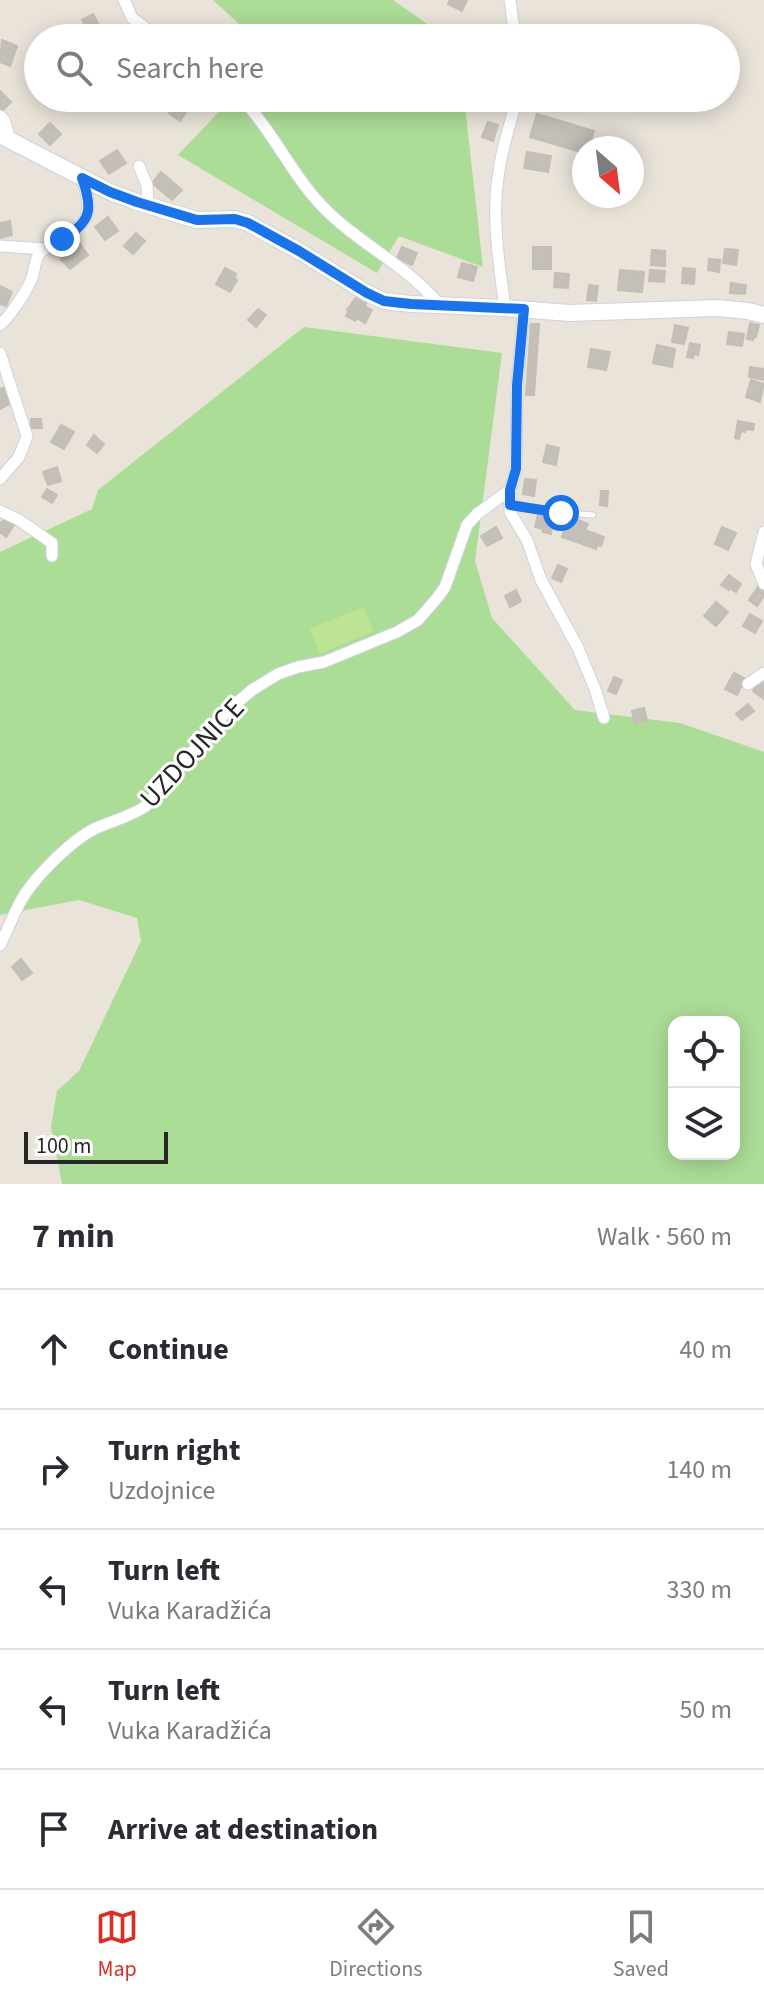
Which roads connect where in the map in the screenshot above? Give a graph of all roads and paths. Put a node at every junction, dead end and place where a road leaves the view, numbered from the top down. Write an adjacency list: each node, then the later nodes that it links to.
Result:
1 (124, 0): 3 (street)
2 (507, 1): 4 (street)
3 (140, 24)
4 (512, 24)
5 (254, 112): 14 (street)
6 (514, 112): 15 (street)
7 (0, 116): 8 (street)
8 (5, 137): 10 (street)
9 (139, 166): 11 (street)
10 (82, 178): 11 (street); 13 (street)
11 (148, 206): 14 (street)
12 (0, 246): 13 (street)
13 (45, 249): 18 (street)
14 (441, 306): 15 (street)
15 (505, 308): 16 (street)
16 (524, 309): 17 (street); 21 (street)
17 (764, 315)
18 (0, 325)
19 (0, 353): 20 (street)
20 (0, 479)
21 (510, 490): 22 (street); 31 (street, UZDOJNICE)
22 (510, 505): 24 (lane); 30 (street)
23 (0, 511): 26 (street)
24 (593, 515)
25 (764, 532): 27 (street)
26 (52, 556)
27 (764, 584)
28 (764, 673): 29 (street)
29 (748, 684)
30 (604, 718)
31 (0, 945)

